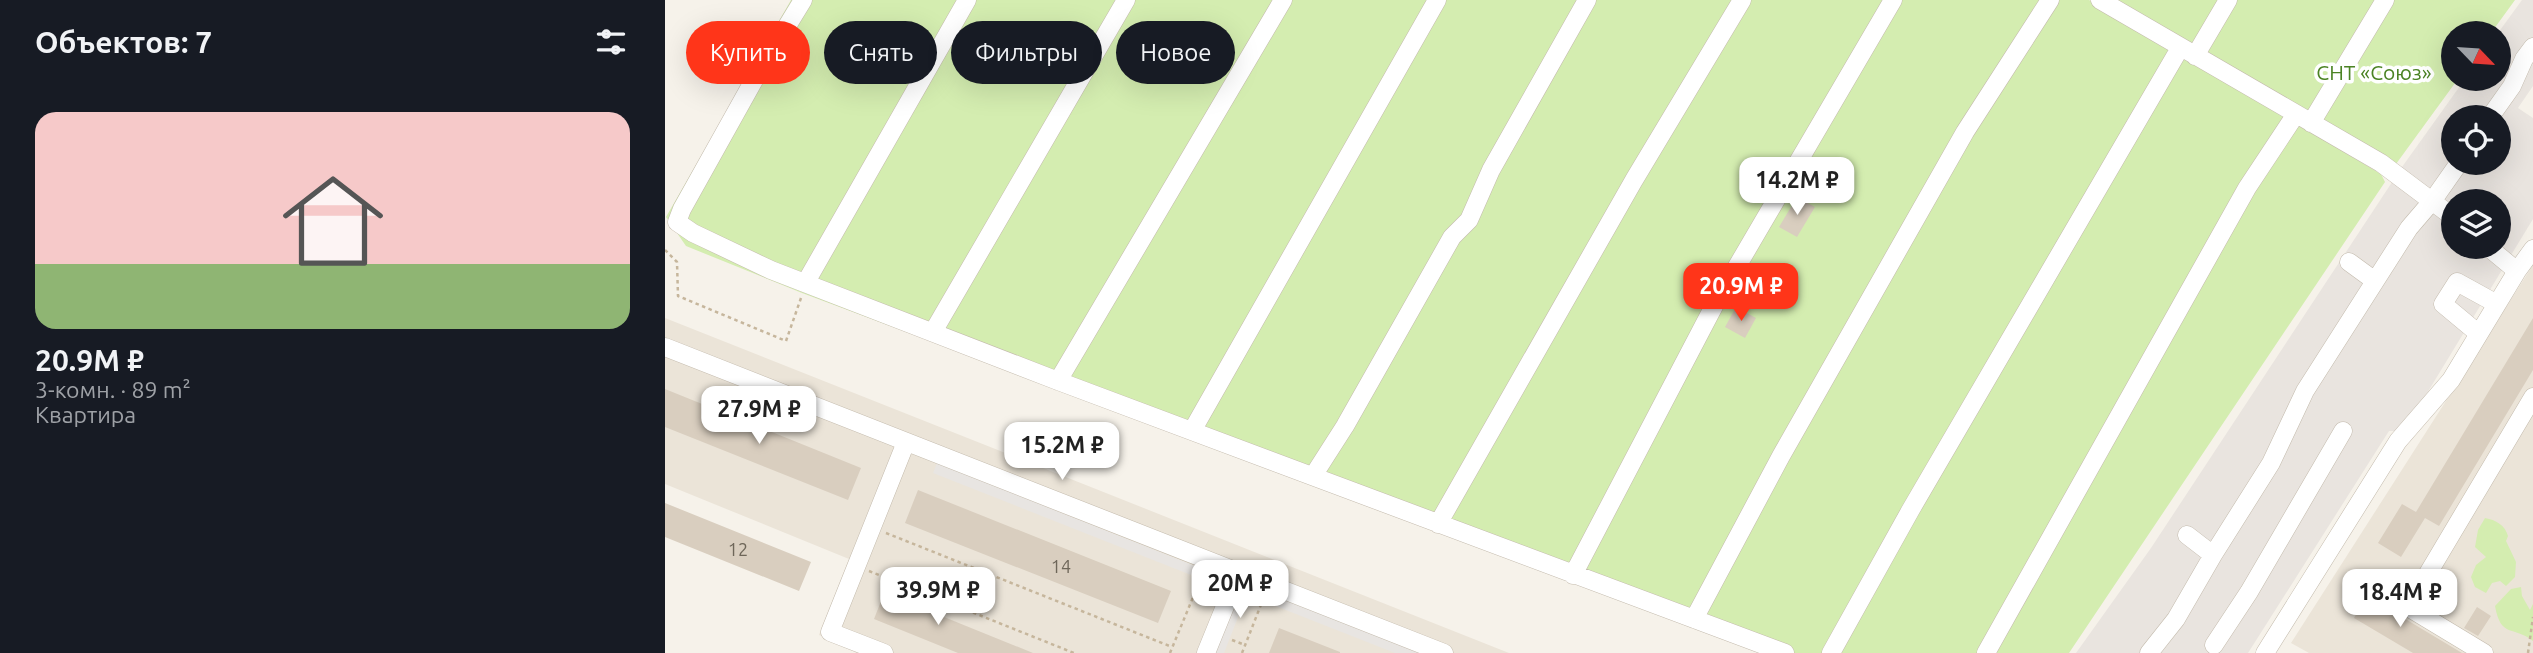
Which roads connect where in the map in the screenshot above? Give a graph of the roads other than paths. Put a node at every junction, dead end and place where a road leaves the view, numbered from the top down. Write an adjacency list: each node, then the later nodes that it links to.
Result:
1 (803, 0): 25 (street)
2 (967, 0): 25 (street)
3 (1126, 0): 27 (street)
4 (1283, 0): 30 (street)
5 (1437, 0): 32 (street)
6 (1587, 0): 35 (street)
7 (1742, 0): 36 (street)
8 (1893, 0): 40 (street)
9 (2050, 0): 41 (street)
10 (2100, 0): 14 (street)
11 (2228, 0): 14 (street)
12 (2385, 0): 16 (street)
13 (2533, 47): 15 (street)
14 (2188, 52): 16 (street); 47 (street)
15 (2499, 105)
16 (2304, 119): 18 (street); 48 (street)
17 (2451, 175): 18 (street)
18 (2433, 200): 19 (street); 24 (street)
19 (2441, 207)
20 (2533, 250): 23 (street)
21 (2502, 259): 23 (street)
22 (2349, 262): 24 (street)
23 (2517, 271): 26 (street)
24 (2375, 281): 38 (street)
25 (806, 282): 27 (street)
26 (2497, 304): 28 (street); 28 (street)
27 (933, 332): 30 (street)
28 (2479, 334): 50 (street)
29 (665, 347): 34 (street)
30 (1058, 381): 32 (street)
31 (2533, 397): 51 (street)
32 (1192, 431): 35 (street)
33 (2343, 431): 42 (street)
34 (906, 442): 39 (street); 43 (street)
35 (1313, 476): 36 (street)
36 (1438, 524): 40 (street)
37 (2187, 535): 38 (street)
38 (2213, 555): 49 (street)
39 (1239, 572): 44 (street); 45 (street)
40 (1573, 575): 41 (street)
41 (1694, 619): 46 (street)
42 (2216, 650)
43 (884, 653)
44 (1206, 653)
45 (1444, 653)
46 (1785, 653)
47 (1831, 653)
48 (1986, 653)
49 (2149, 653)
50 (2265, 653)
51 (2484, 653)

